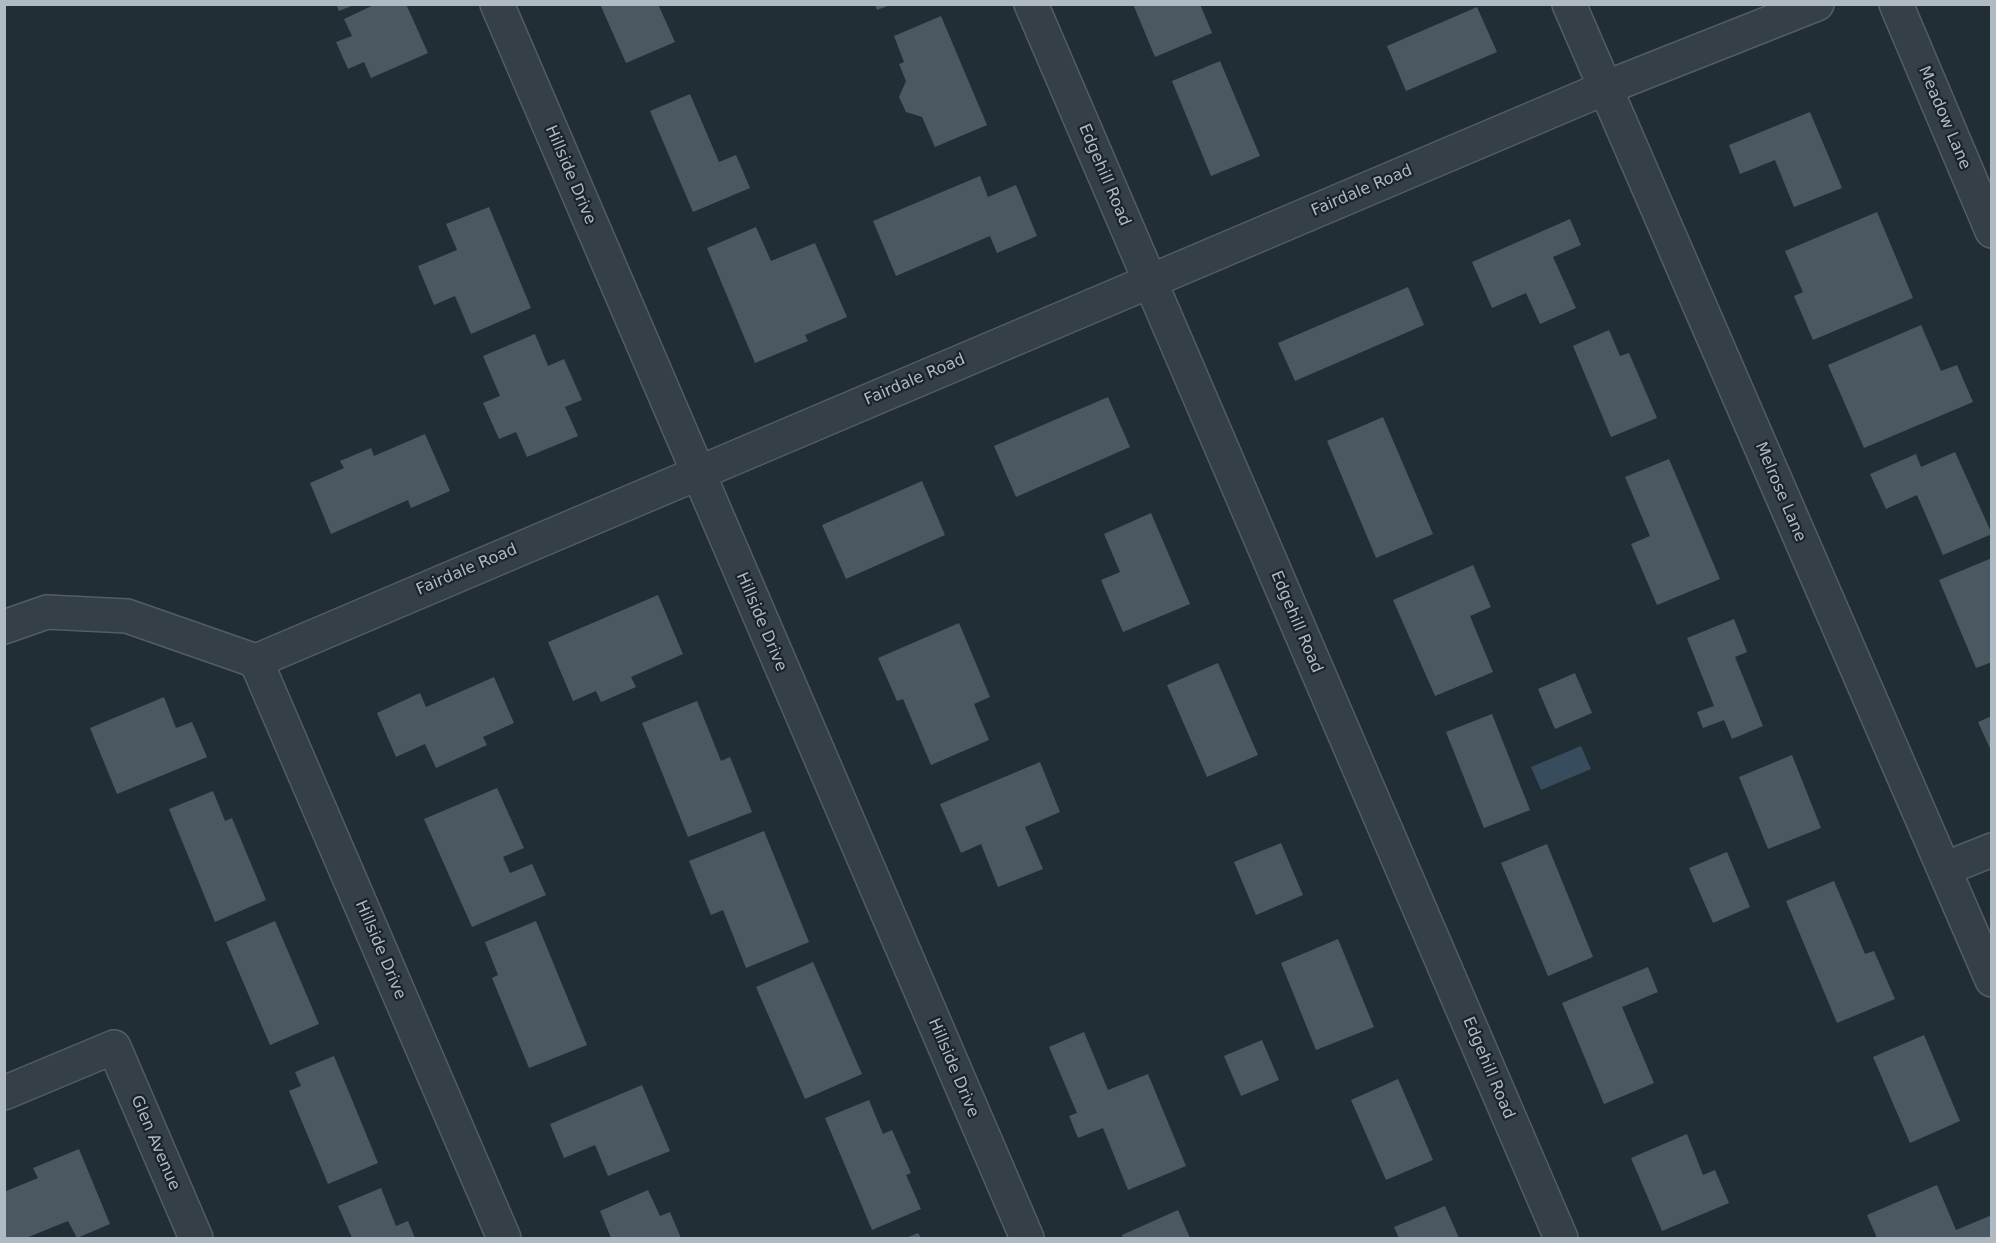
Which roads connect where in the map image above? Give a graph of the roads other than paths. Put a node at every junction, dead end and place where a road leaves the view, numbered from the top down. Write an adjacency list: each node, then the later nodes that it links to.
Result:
1 (497, 4): 9 (street, Hillside Drive)
2 (1031, 4): 8 (street, Edgehill Road)
3 (1569, 4): 6 (street, Melrose Lane)
4 (1817, 4): 6 (street, Fairdale Road)
5 (1896, 4): 7 (street, Meadow Lane)
6 (1605, 88): 8 (street, Fairdale Road); 13 (street, Melrose Lane)
7 (1992, 231)
8 (1150, 282): 9 (street, Fairdale Road); 19 (street, Edgehill Road)
9 (697, 472): 11 (street, Fairdale Road); 18 (street, Hillside Drive)
10 (4, 627): 11 (street)
11 (256, 661): 17 (street, Hillside Drive)
12 (1992, 850): 13 (street)
13 (1944, 869): 14 (street, Melrose Lane)
14 (1992, 980)
15 (4, 1093): 16 (street, Glen Avenue)
16 (196, 1239)
17 (504, 1239)
18 (1027, 1239)
19 (1561, 1239)

